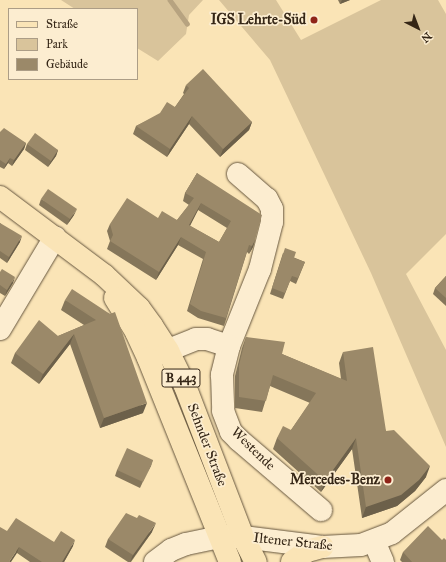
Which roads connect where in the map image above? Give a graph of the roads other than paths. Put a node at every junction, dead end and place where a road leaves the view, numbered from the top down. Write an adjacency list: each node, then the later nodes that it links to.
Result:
1 (238, 174): 6 (street, Westende)
2 (0, 197): 3 (main road, Sehnder Straße / B 443)
3 (55, 237): 4 (main road, Sehnder Straße / B 443); 5 (street)
4 (72, 251): 7 (main road, Sehnder Straße / B 443); 8 (main road, Sehnder Straße / B 443)
5 (0, 329)
6 (228, 346): 7 (street); 10 (street, Westende)
7 (168, 351): 8 (street); 12 (main road, Sehnder Straße / B 443)
8 (148, 358): 11 (main road, Sehnder Straße / B 443)
9 (446, 490): 13 (street, Iltener Straße)
10 (321, 510)
11 (218, 537): 12 (street, Iltener Straße); 15 (street, Iltener Straße); 16 (main road, B 443)
12 (243, 537): 14 (street, Iltener Straße); 17 (main road, B 443)
13 (374, 541): 14 (street, Iltener Straße); 19 (street)
14 (322, 547): 18 (main road)
15 (155, 562)
16 (230, 562)
17 (256, 562)
18 (292, 562)
19 (383, 562)

